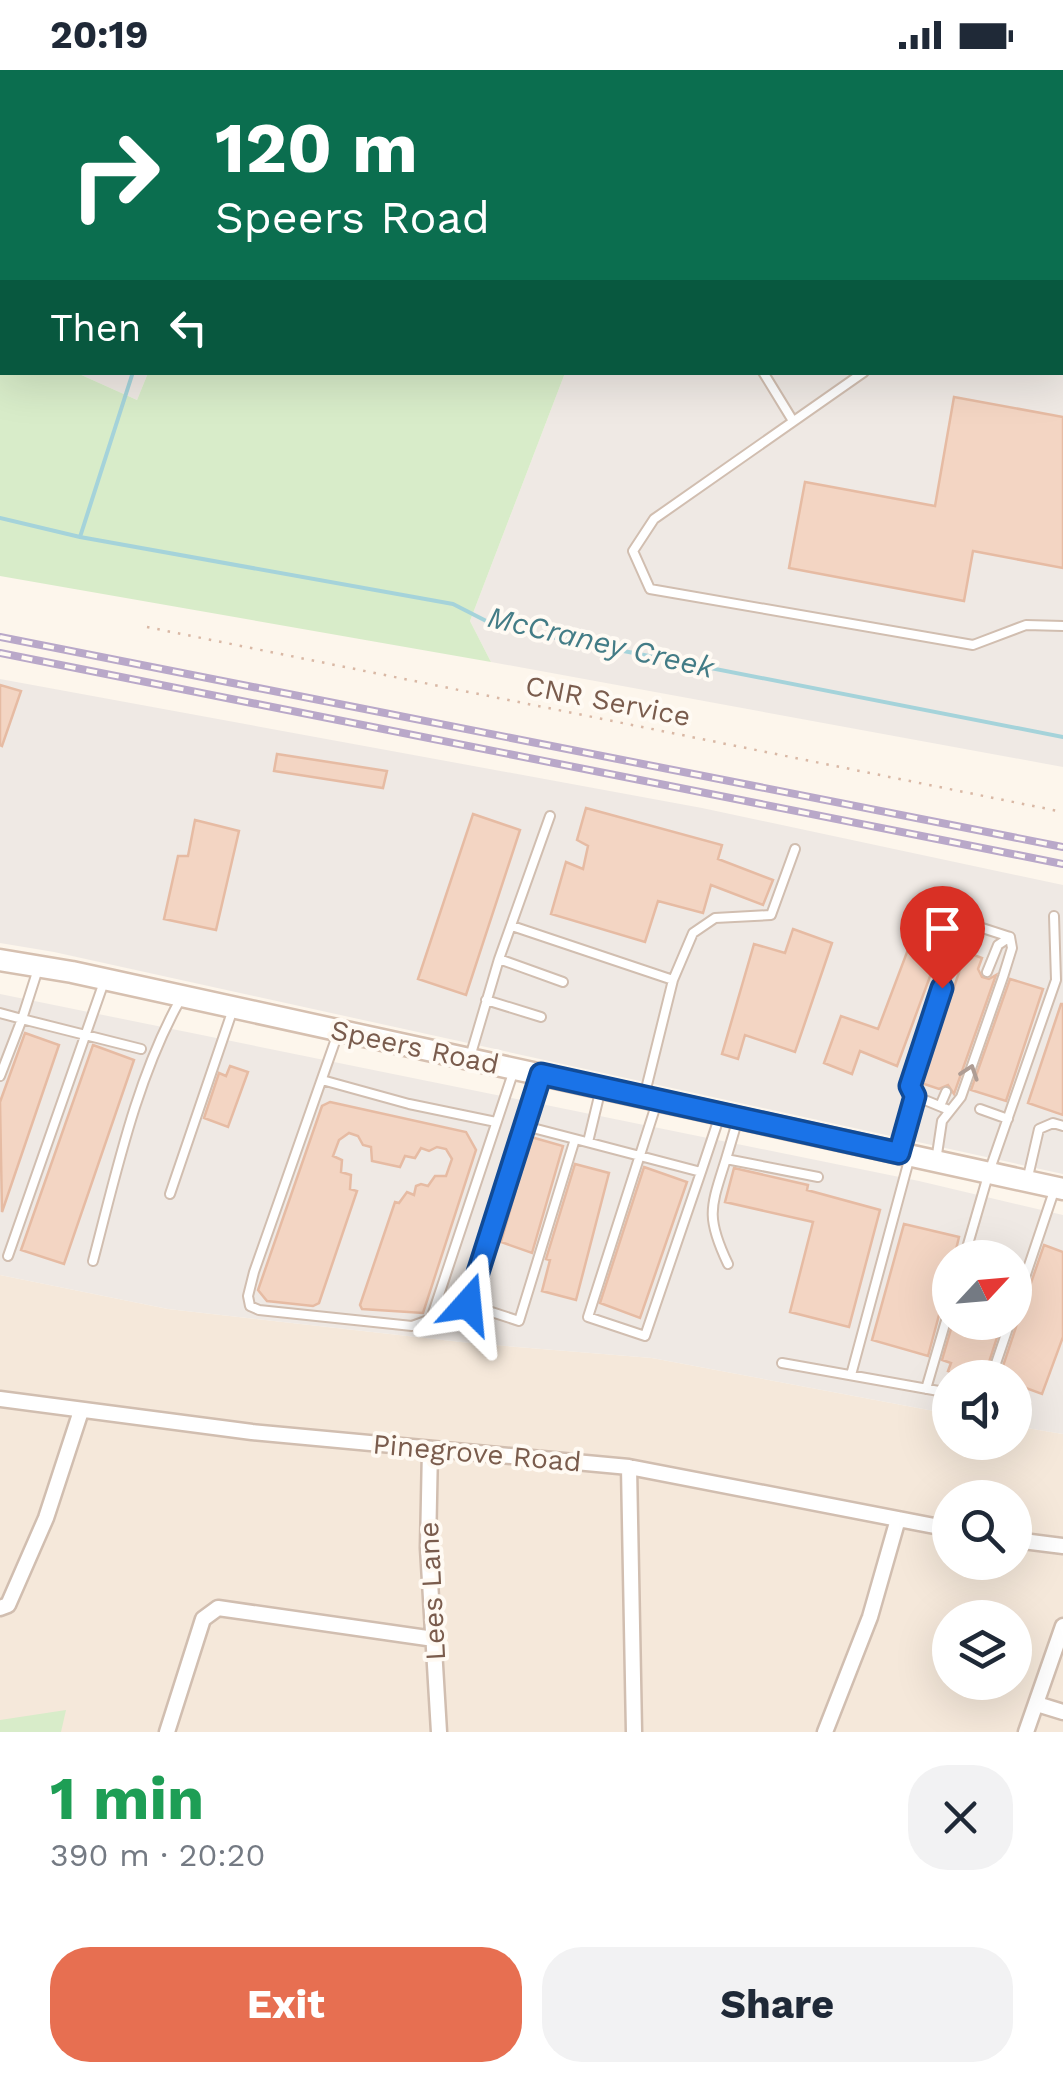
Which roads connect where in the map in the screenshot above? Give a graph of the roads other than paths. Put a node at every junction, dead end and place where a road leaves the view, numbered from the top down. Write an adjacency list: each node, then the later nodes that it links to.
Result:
1 (765, 375): 3 (lane)
2 (860, 375): 3 (lane)
3 (793, 422): 4 (lane)
4 (1063, 626)
5 (550, 816): 8 (lane)
6 (795, 849): 15 (lane)
7 (1054, 916): 39 (lane)
8 (512, 926): 10 (lane); 15 (lane)
9 (1010, 937): 13 (lane); 33 (lane); 37 (lane, one-way to 9)
10 (499, 959): 16 (lane); 18 (lane)
11 (0, 960): 12 (main road, Speers Road)
12 (39, 966): 14 (main road, Speers Road); 22 (lane)
13 (987, 972)
14 (106, 980): 17 (main road, Speers Road); 24 (lane)
15 (673, 980): 34 (lane)
16 (563, 982)
17 (182, 996): 19 (main road, Speers Road); 57 (lane)
18 (486, 1000): 21 (lane); 26 (lane)
19 (234, 1008): 23 (main road, Speers Road); 54 (lane)
20 (0, 1013): 22 (lane)
21 (541, 1017)
22 (22, 1019): 24 (lane); 29 (lane)
23 (339, 1030): 26 (main road, Speers Road); 30 (lane)
24 (86, 1036): 25 (lane); 56 (lane)
25 (140, 1049)
26 (468, 1061): 27 (main road, Speers Road)
27 (514, 1068): 28 (main road, Speers Road); 40 (lane)
28 (541, 1074): 31 (main road, Speers Road); 41 (lane)
29 (0, 1076)
30 (322, 1080): 40 (lane); 40 (lane)
31 (601, 1088): 34 (main road, Speers Road); 44 (lane)
32 (946, 1092): 35 (lane)
33 (915, 1096): 35 (lane); 45 (lane)
34 (651, 1099): 38 (main road, Speers Road); 46 (lane)
35 (940, 1106): 37 (lane)
36 (980, 1109): 39 (lane)
37 (950, 1110): 48 (lane)
38 (729, 1116): 45 (main road, Speers Road); 47 (lane); 49 (lane)
39 (1008, 1120): 50 (lane)
40 (496, 1122)
41 (525, 1126): 43 (lane); 43 (lane)
42 (1063, 1126): 52 (lane)
43 (575, 1139): 44 (lane)
44 (588, 1142): 46 (lane)
45 (905, 1154): 48 (main road, Speers Road); 62 (lane)
46 (640, 1156): 49 (lane); 49 (lane)
47 (726, 1158): 51 (lane); 59 (lane)
48 (936, 1161): 50 (main road, Speers Road)
49 (701, 1172)
50 (989, 1172): 52 (main road, Speers Road); 55 (lane)
51 (818, 1177)
52 (1027, 1181): 53 (main road, Speers Road)
53 (1059, 1188): 58 (lane)
54 (170, 1194)
55 (969, 1240)
56 (8, 1256)
57 (94, 1261)
58 (1032, 1261)
59 (728, 1264)
60 (940, 1340): 63 (lane)
61 (782, 1363): 62 (lane)
62 (851, 1375): 63 (lane)
63 (926, 1388): 64 (lane)
64 (932, 1389)
65 (0, 1399): 66 (street, Pinegrove Road)
66 (80, 1411): 67 (street, Pinegrove Road); 73 (street)
67 (430, 1449): 68 (street, Pinegrove Road); 75 (street, Lees Lane)
68 (629, 1467): 69 (street, Pinegrove Road); 80 (street)
69 (898, 1519): 70 (street, Pinegrove Road); 81 (street)
70 (932, 1526)
71 (1032, 1542): 72 (street)
72 (1063, 1546)
73 (0, 1608)
74 (1063, 1626): 76 (street)
75 (434, 1639): 78 (street); 79 (street, Lees Lane)
76 (1037, 1704): 77 (street); 82 (street)
77 (1063, 1712)
78 (168, 1732)
79 (439, 1732)
80 (634, 1732)
81 (826, 1732)
82 (1026, 1732)

